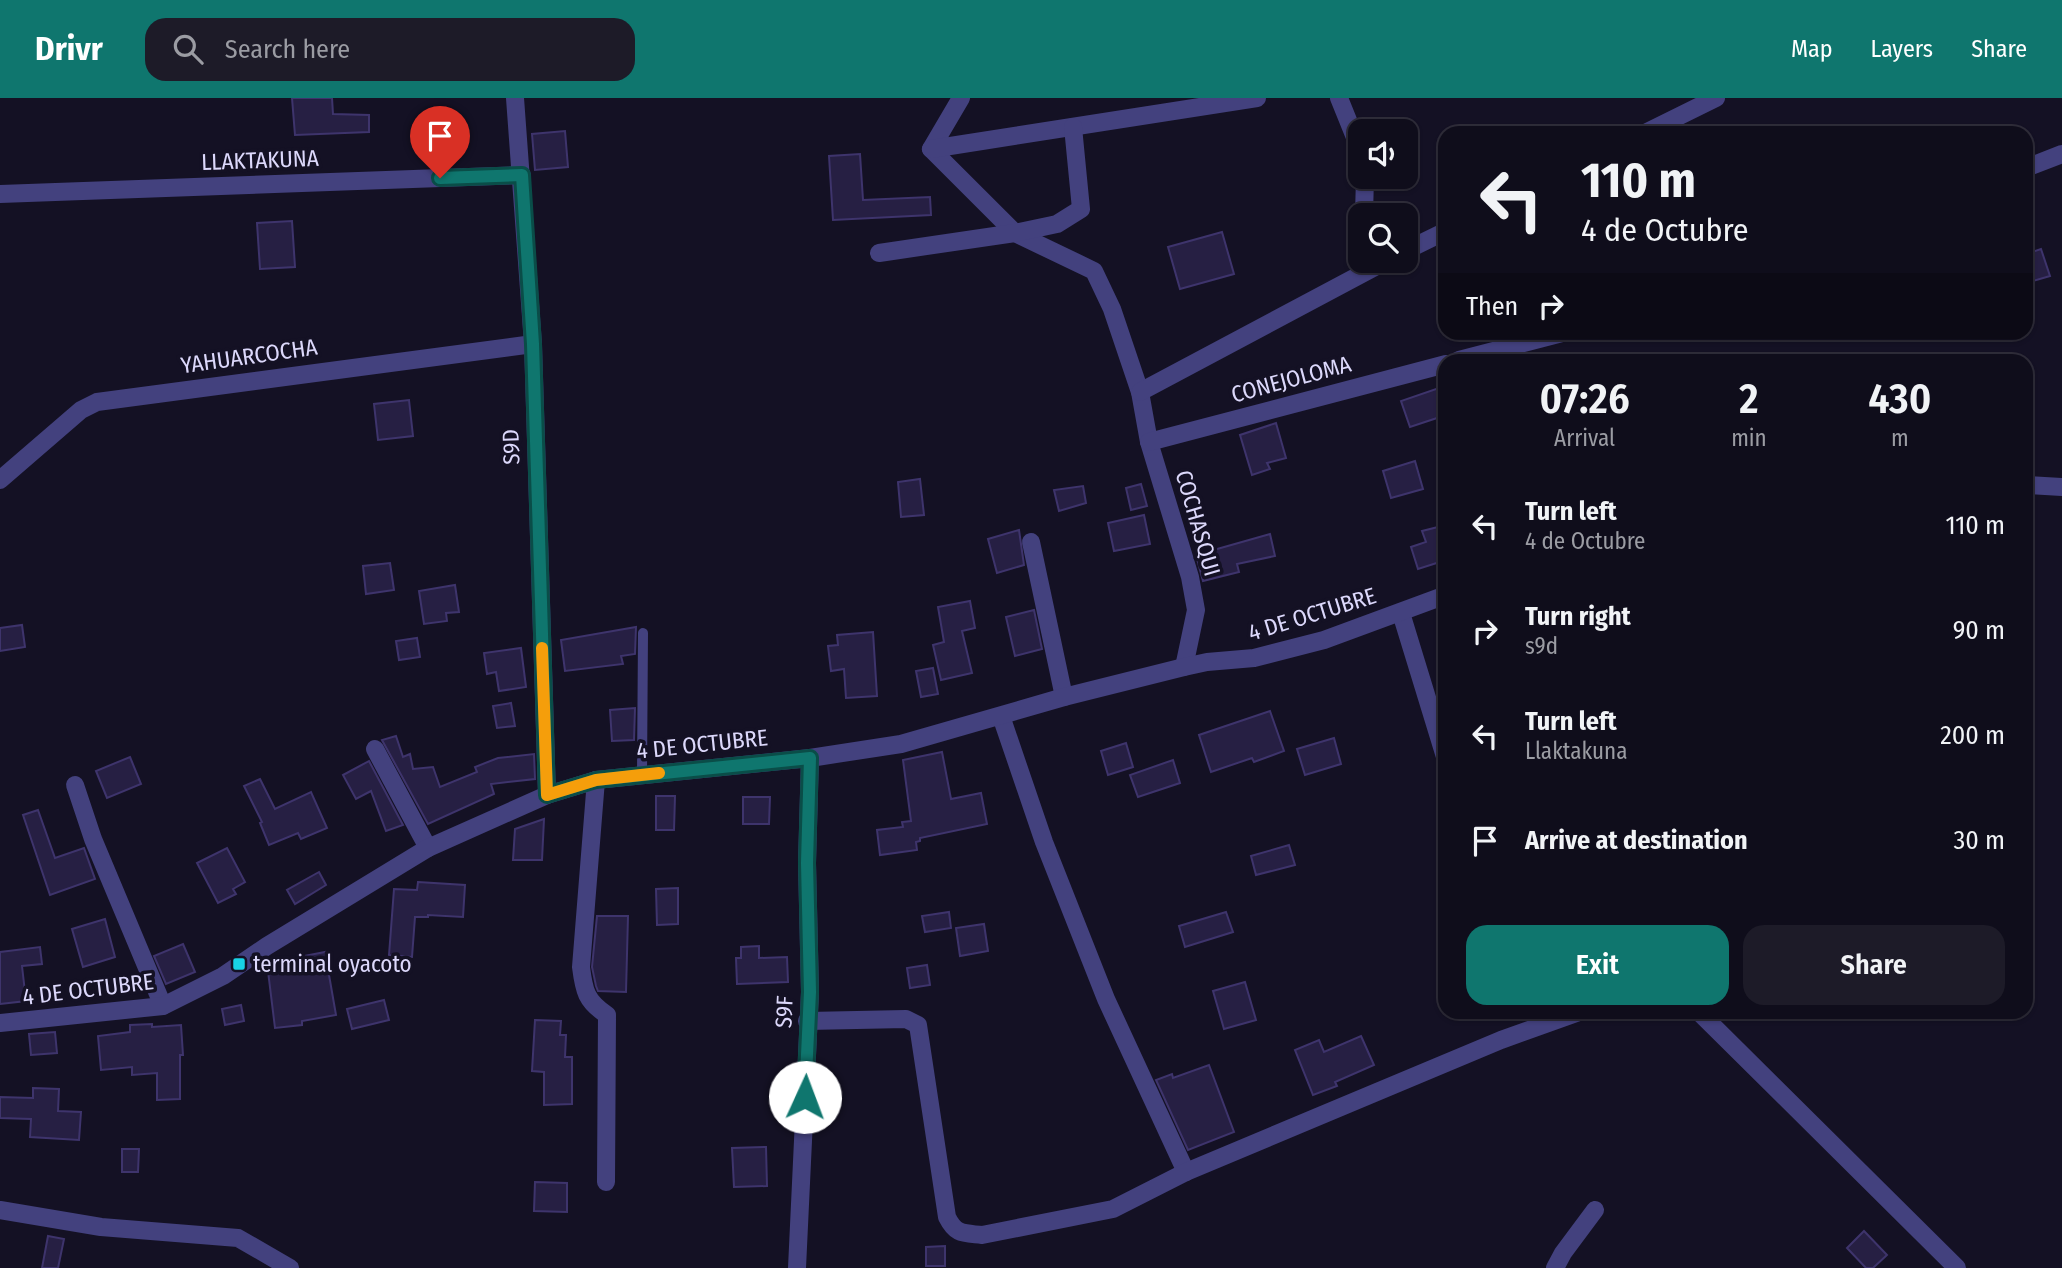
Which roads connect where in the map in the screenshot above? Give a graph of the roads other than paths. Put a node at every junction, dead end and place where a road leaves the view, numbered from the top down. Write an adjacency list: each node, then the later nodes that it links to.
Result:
1 (515, 98): 12 (street, S9D)
2 (961, 98): 9 (street)
3 (1257, 98): 8 (street)
4 (1339, 98): 6 (street)
5 (1716, 98): 7 (street)
6 (1348, 120)
7 (1659, 126)
8 (1073, 127): 9 (street); 14 (street)
9 (931, 149): 14 (street)
10 (2062, 155): 11 (street)
11 (2033, 166)
12 (522, 175): 13 (street, LLAKTAKUNA); 20 (street, S9D)
13 (0, 194)
14 (1015, 233): 17 (street); 23 (street, COCHASQUI)
15 (1438, 235): 16 (street)
16 (1418, 245)
17 (879, 253)
18 (1352, 273): 23 (street)
19 (1535, 340): 21 (street)
20 (533, 344): 25 (street, YAHUARCOCHA); 41 (street, S9D)
21 (1482, 354)
22 (1438, 366): 24 (street, CONEJOLOMA)
23 (1140, 392): 24 (street, COCHASQUI)
24 (1149, 442): 32 (street, COCHASQUI)
25 (0, 480)
26 (2033, 485): 27 (street)
27 (2062, 487)
28 (1031, 542): 33 (street)
29 (1438, 598): 30 (street, 4 DE OCTUBRE)
30 (1401, 612): 32 (street, 4 DE OCTUBRE); 35 (street)
31 (643, 633): 38 (lane)
32 (1184, 667): 33 (street, 4 DE OCTUBRE)
33 (1064, 697): 34 (street, 4 DE OCTUBRE)
34 (1001, 716): 37 (street, 4 DE OCTUBRE); 48 (street)
35 (1438, 734)
36 (375, 749): 42 (street)
37 (810, 758): 38 (street, 4 DE OCTUBRE); 46 (street, S9F)
38 (642, 775): 39 (street, 4 DE OCTUBRE)
39 (596, 780): 41 (street, 4 DE OCTUBRE); 49 (street)
40 (75, 785): 43 (street)
41 (547, 795): 42 (street, 4 DE OCTUBRE)
42 (428, 848): 43 (street, 4 DE OCTUBRE)
43 (163, 1006): 47 (street, 4 DE OCTUBRE)
44 (1706, 1019): 55 (street)
45 (1531, 1020): 48 (street)
46 (807, 1021): 48 (street); 53 (street, S9F)
47 (0, 1023)
48 (1186, 1172)
49 (606, 1182)
50 (0, 1210): 52 (street)
51 (1595, 1210): 54 (street)
52 (290, 1268)
53 (797, 1268)
54 (1555, 1268)
55 (1957, 1268)

